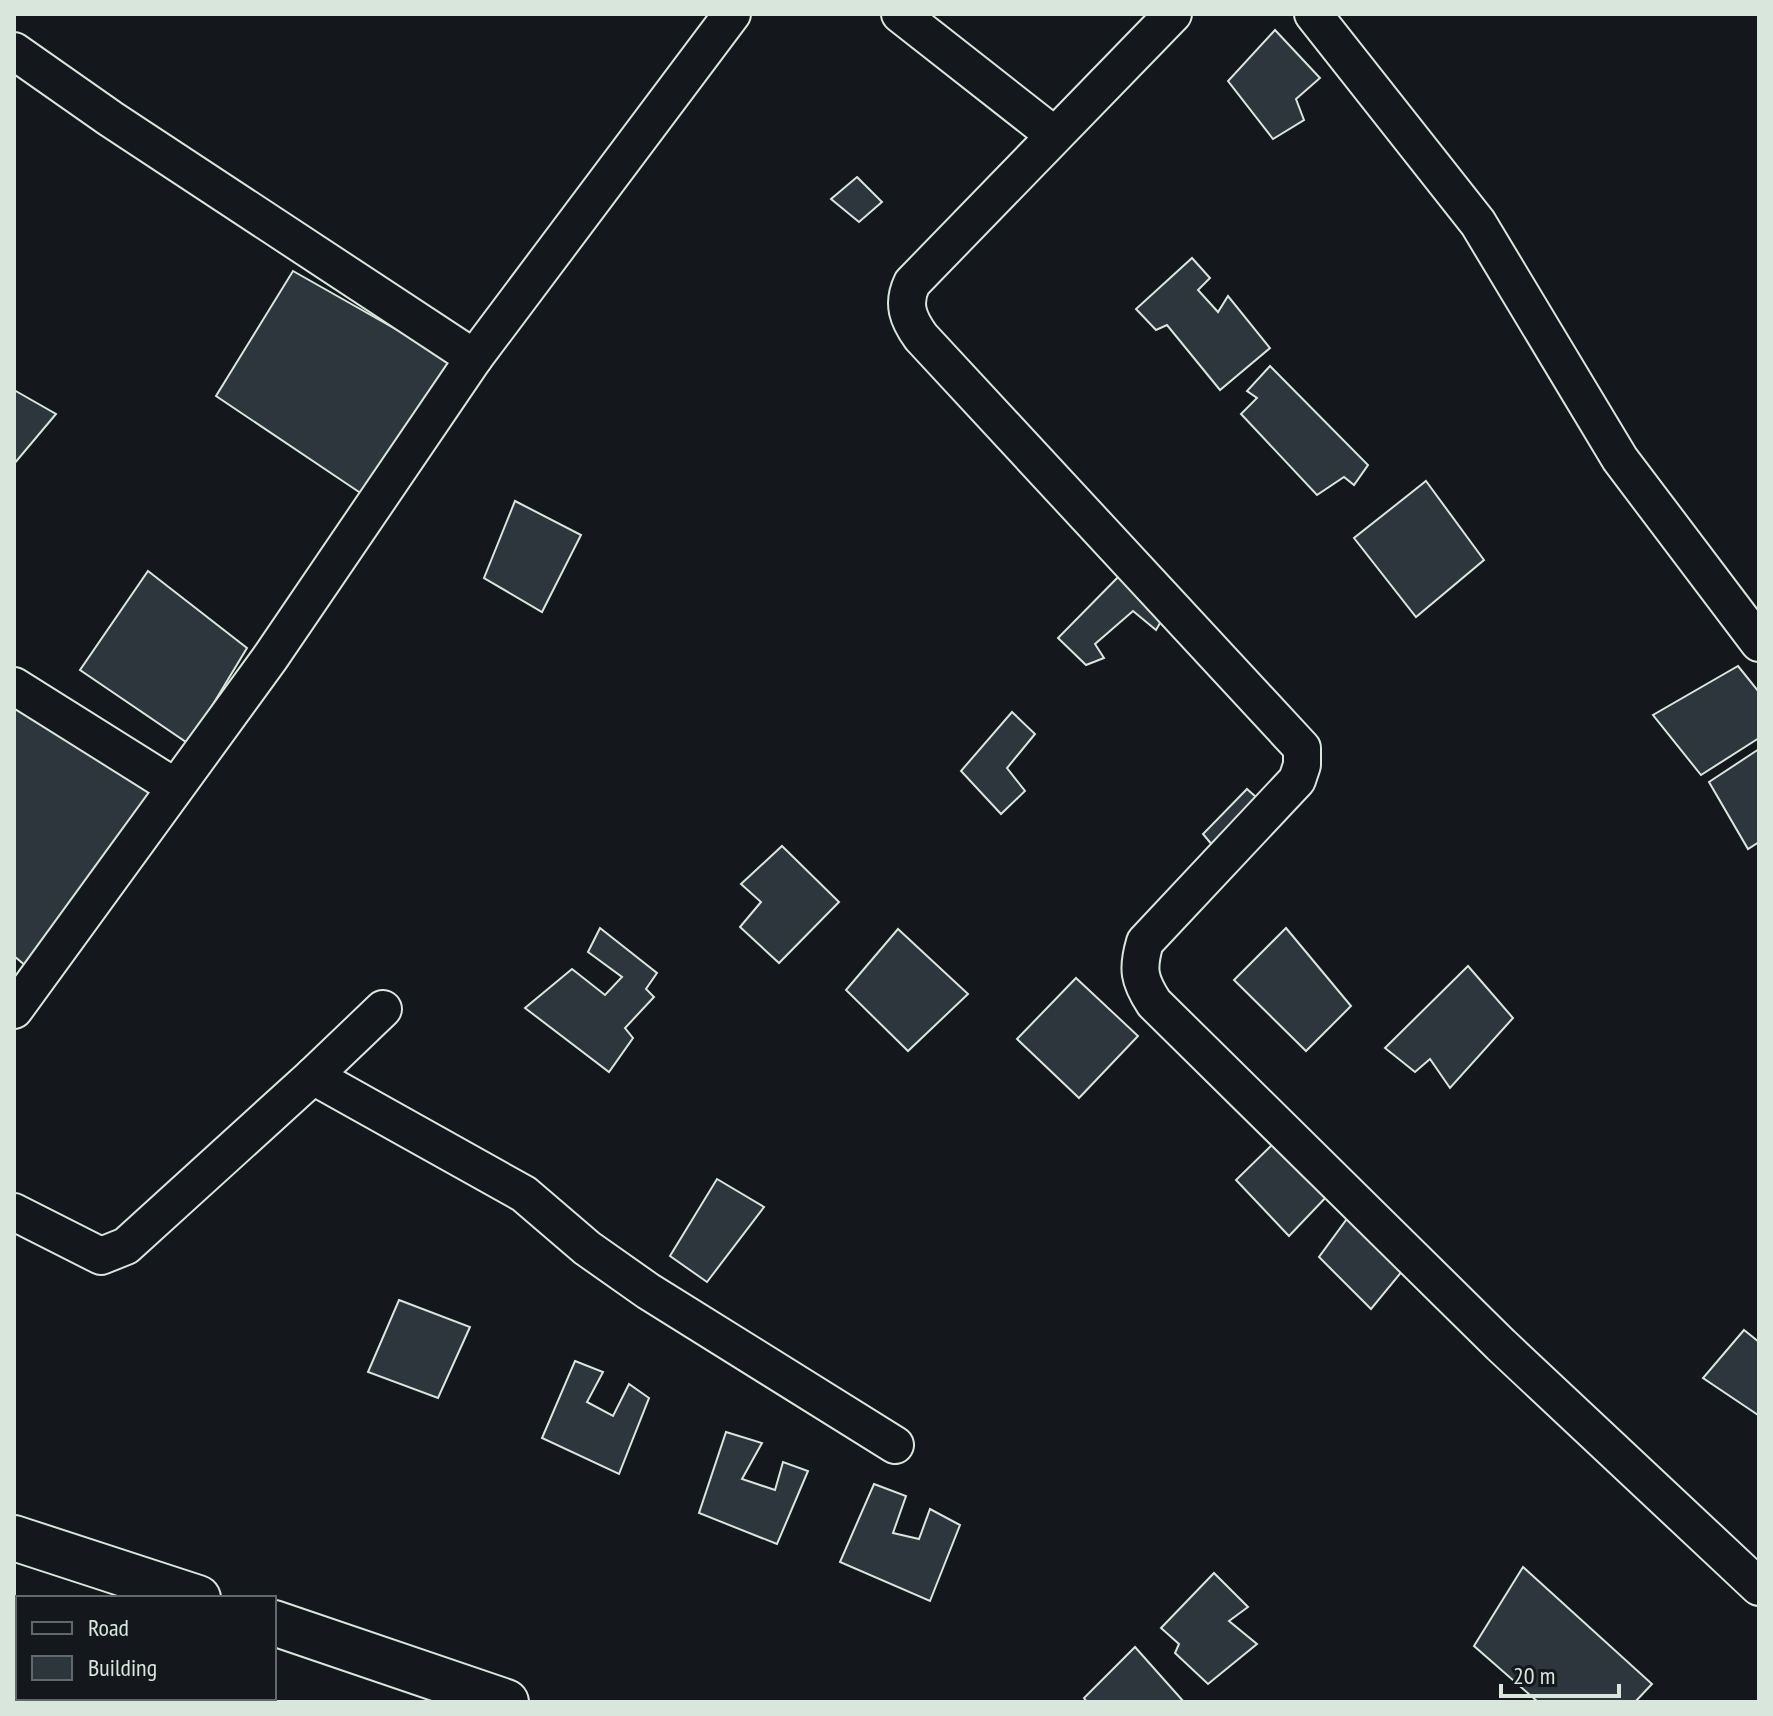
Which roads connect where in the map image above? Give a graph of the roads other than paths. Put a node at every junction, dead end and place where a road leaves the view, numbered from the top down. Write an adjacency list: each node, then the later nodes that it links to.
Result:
1 (732, 14): 7 (street)
2 (900, 14): 6 (street)
3 (1173, 14): 6 (street)
4 (1313, 14): 8 (street)
5 (14, 51): 7 (street)
6 (1054, 135): 17 (street)
7 (474, 358): 10 (street)
8 (1759, 643)
9 (14, 686): 10 (street)
10 (175, 787): 12 (street)
11 (383, 1009): 13 (street)
12 (14, 1010)
13 (313, 1076): 14 (street); 15 (street)
14 (14, 1212)
15 (895, 1445)
16 (14, 1538): 18 (street)
17 (1759, 1587)
18 (192, 1596)
19 (276, 1624): 20 (street)
20 (506, 1702)

